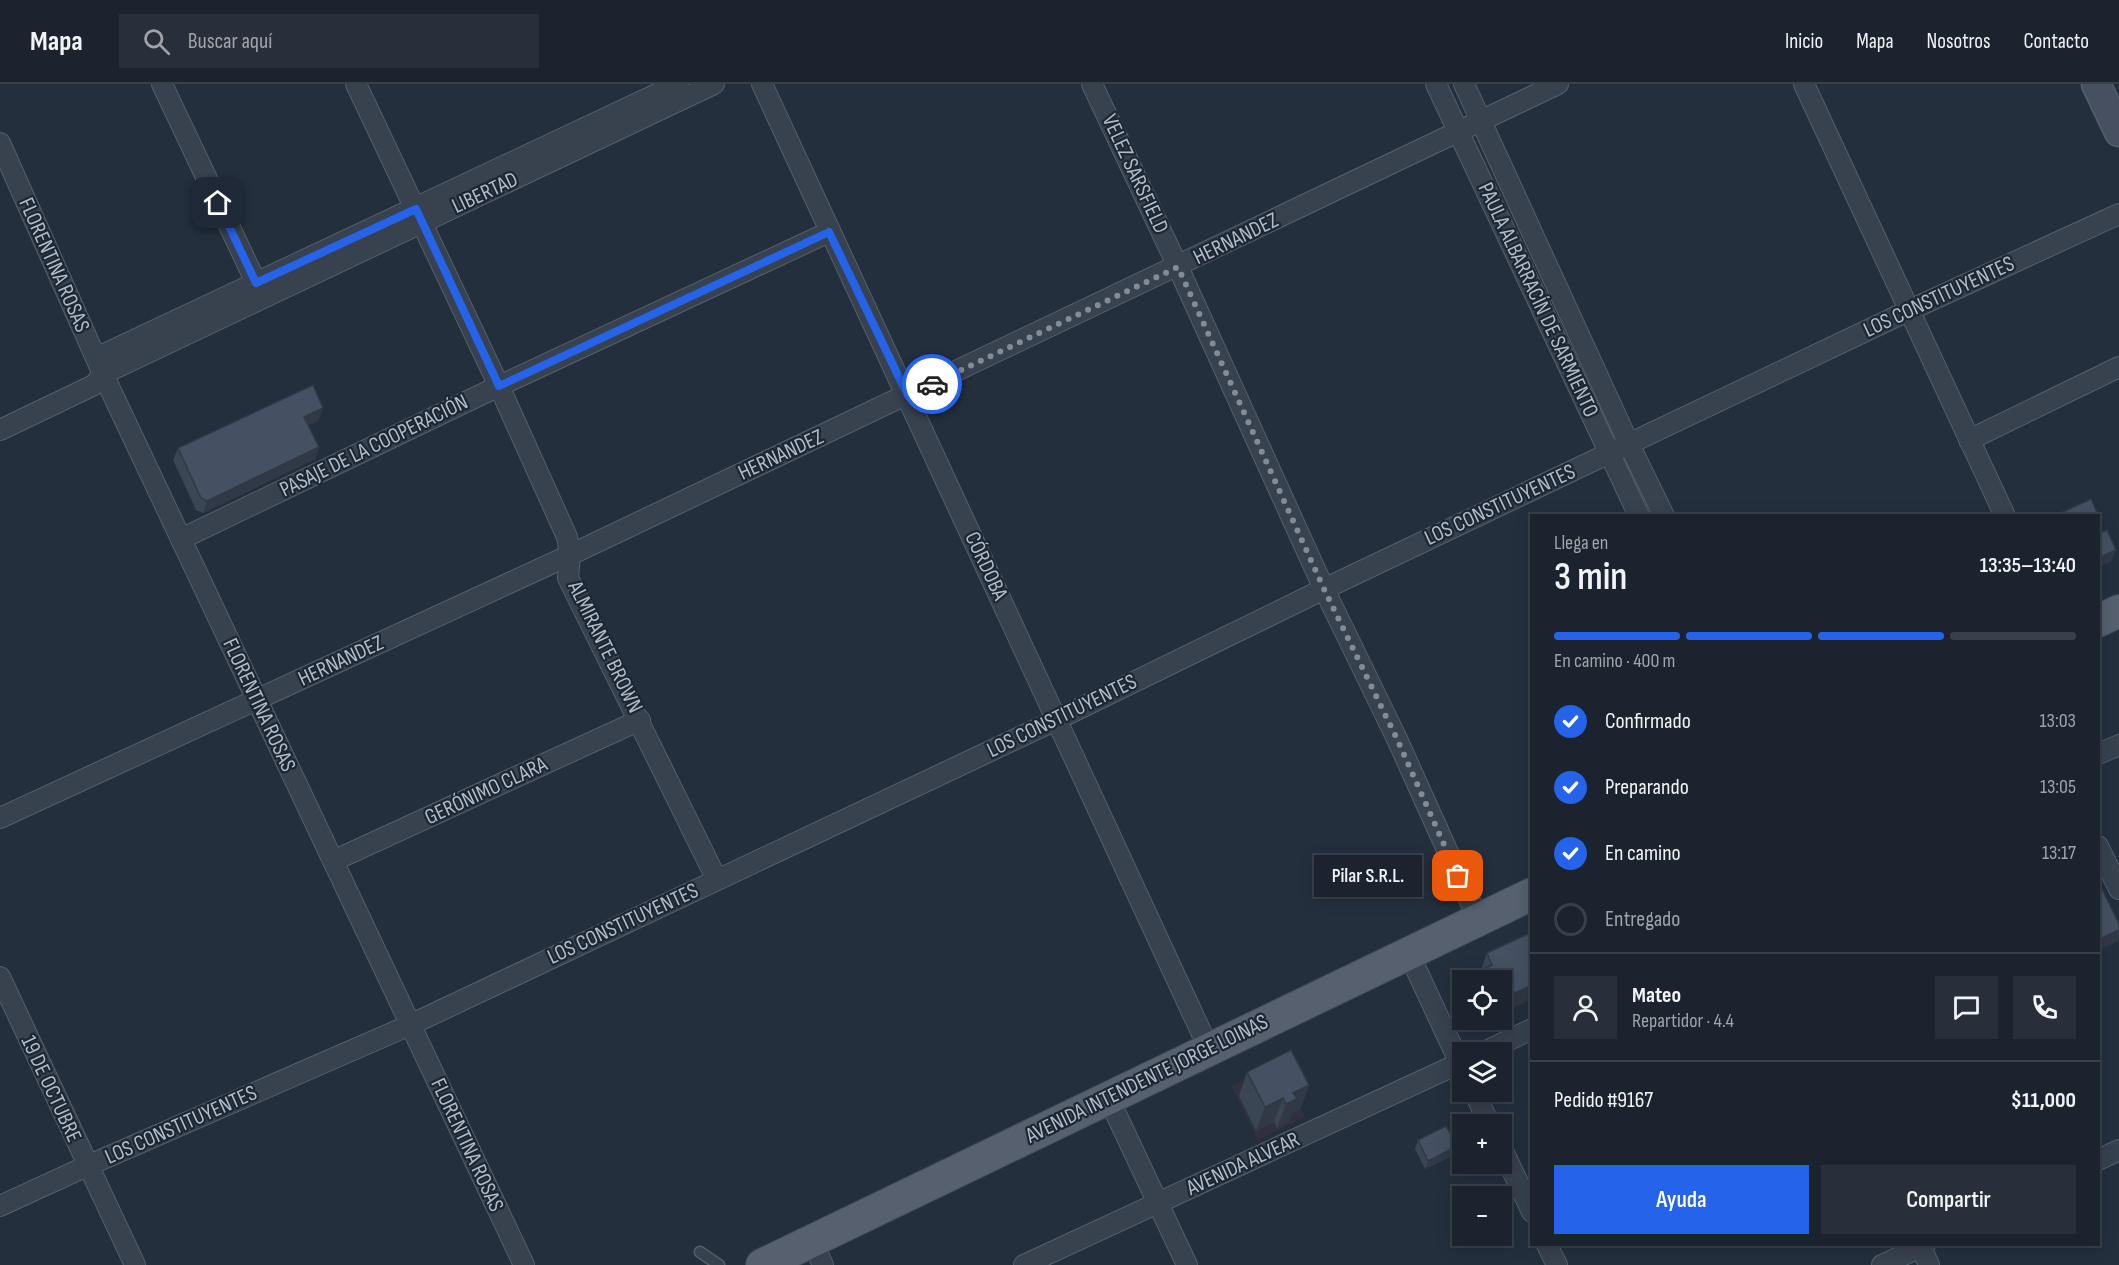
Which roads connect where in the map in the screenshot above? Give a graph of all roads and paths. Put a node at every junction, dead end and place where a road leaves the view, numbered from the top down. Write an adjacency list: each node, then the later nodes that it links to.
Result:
1 (162, 84): 20 (street)
2 (356, 84): 17 (street, ALMIRANTE BROWN)
3 (678, 84): 17 (street, LIBERTAD)
4 (714, 84): 17 (street, LIBERTAD)
5 (1092, 84): 19 (street, VELEZ SARSFIELD)
6 (1436, 84): 13 (street, PAULA ALBARRACÍN DE SARMIENTO)
7 (1464, 84): 12 (street, PAULA ALBARRACÍN DE SARMIENTO)
8 (1558, 84): 12 (street, HERNANDEZ)
9 (1804, 84): 21 (street)
10 (2096, 84): 14 (main road)
11 (769, 86): 18 (street, CÓRDOBA)
12 (1481, 120): 13 (street, HERNANDEZ); 28 (street, PAULA ALBARRACÍN DE SARMIENTO)
13 (1458, 131): 19 (street, HERNANDEZ); 29 (street, PAULA ALBARRACÍN DE SARMIENTO)
14 (2119, 132)
15 (0, 143): 22 (street, FLORENTINA ROSAS)
16 (2119, 214): 21 (street, LOS CONSTITUYENTES)
17 (419, 216): 20 (street, LIBERTAD); 24 (street, ALMIRANTE BROWN)
18 (829, 232): 24 (street, PASAJE DE LA COOPERACIÓN); 25 (street, CÓRDOBA)
19 (1178, 267): 25 (street, HERNANDEZ); 35 (street, VELEZ SARSFIELD)
20 (259, 290): 22 (street, LIBERTAD)
21 (1910, 310): 27 (street); 28 (street, LOS CONSTITUYENTES)
22 (99, 366): 26 (street, LIBERTAD); 33 (street, FLORENTINA ROSAS)
23 (2119, 367): 27 (street)
24 (499, 386): 33 (street, PASAJE DE LA COOPERACIÓN); 34 (street, ALMIRANTE BROWN)
25 (908, 396): 34 (street, HERNANDEZ); 40 (street, CÓRDOBA)
26 (0, 430)
27 (1969, 440): 32 (street)
28 (1629, 444): 29 (street, LOS CONSTITUYENTES); 31 (street, PAULA ALBARRACÍN DE SARMIENTO)
29 (1610, 453): 30 (street, PAULA ALBARRACÍN DE SARMIENTO); 35 (street, LOS CONSTITUYENTES)
30 (1638, 514)
31 (1663, 514)
32 (2004, 514)
33 (181, 539): 38 (street, FLORENTINA ROSAS)
34 (570, 555): 38 (street, HERNANDEZ); 39 (street, ALMIRANTE BROWN)
35 (1324, 589): 40 (street, LOS CONSTITUYENTES); 49 (street, VELEZ SARSFIELD)
36 (2119, 611): 37 (main road)
37 (2100, 620)
38 (256, 700): 43 (street, HERNANDEZ); 45 (street, FLORENTINA ROSAS)
39 (640, 720): 45 (street, GERÓNIMO CLARA); 46 (street, ALMIRANTE BROWN)
40 (1056, 720): 46 (street, LOS CONSTITUYENTES); 57 (street, CÓRDOBA)
41 (2119, 745): 42 (street)
42 (2100, 753)
43 (0, 818)
44 (2100, 850): 47 (street)
45 (333, 861): 53 (street, FLORENTINA ROSAS)
46 (717, 880): 53 (street, LOS CONSTITUYENTES)
47 (2119, 889)
48 (1530, 895): 49 (main road, AVENIDA INTENDENTE JORGE LOINAS)
49 (1478, 919): 50 (main road, AVENIDA INTENDENTE JORGE LOINAS)
50 (1409, 954): 56 (street); 57 (main road, AVENIDA INTENDENTE JORGE LOINAS)
51 (0, 977): 52 (street, 19 DE OCTUBRE)
52 (8, 1014): 62 (street, 19 DE OCTUBRE)
53 (410, 1025): 62 (street, LOS CONSTITUYENTES); 72 (street, FLORENTINA ROSAS)
54 (1530, 1030): 55 (street)
55 (1505, 1042)
56 (1452, 1043)
57 (1209, 1048): 59 (main road, AVENIDA INTENDENTE JORGE LOINAS)
58 (1452, 1069): 64 (street, AVENIDA ALVEAR)
59 (1108, 1097): 64 (street); 70 (main road, AVENIDA INTENDENTE JORGE LOINAS)
60 (2119, 1150): 61 (street)
61 (2100, 1159)
62 (87, 1166): 65 (street, LOS CONSTITUYENTES); 71 (street, 19 DE OCTUBRE)
63 (1512, 1170): 66 (street)
64 (1157, 1203): 75 (street, AVENIDA ALVEAR); 76 (street)
65 (0, 1206)
66 (1530, 1208)
67 (1548, 1246): 77 (street)
68 (1922, 1246): 78 (street); 79 (street)
69 (700, 1252): 73 (lane)
70 (817, 1253): 74 (main road, AVENIDA INTENDENTE JORGE LOINAS)
71 (135, 1265)
72 (524, 1265)
73 (719, 1265)
74 (762, 1265)
75 (1024, 1265)
76 (1187, 1265)
77 (1557, 1265)
78 (1882, 1265)
79 (1929, 1265)

